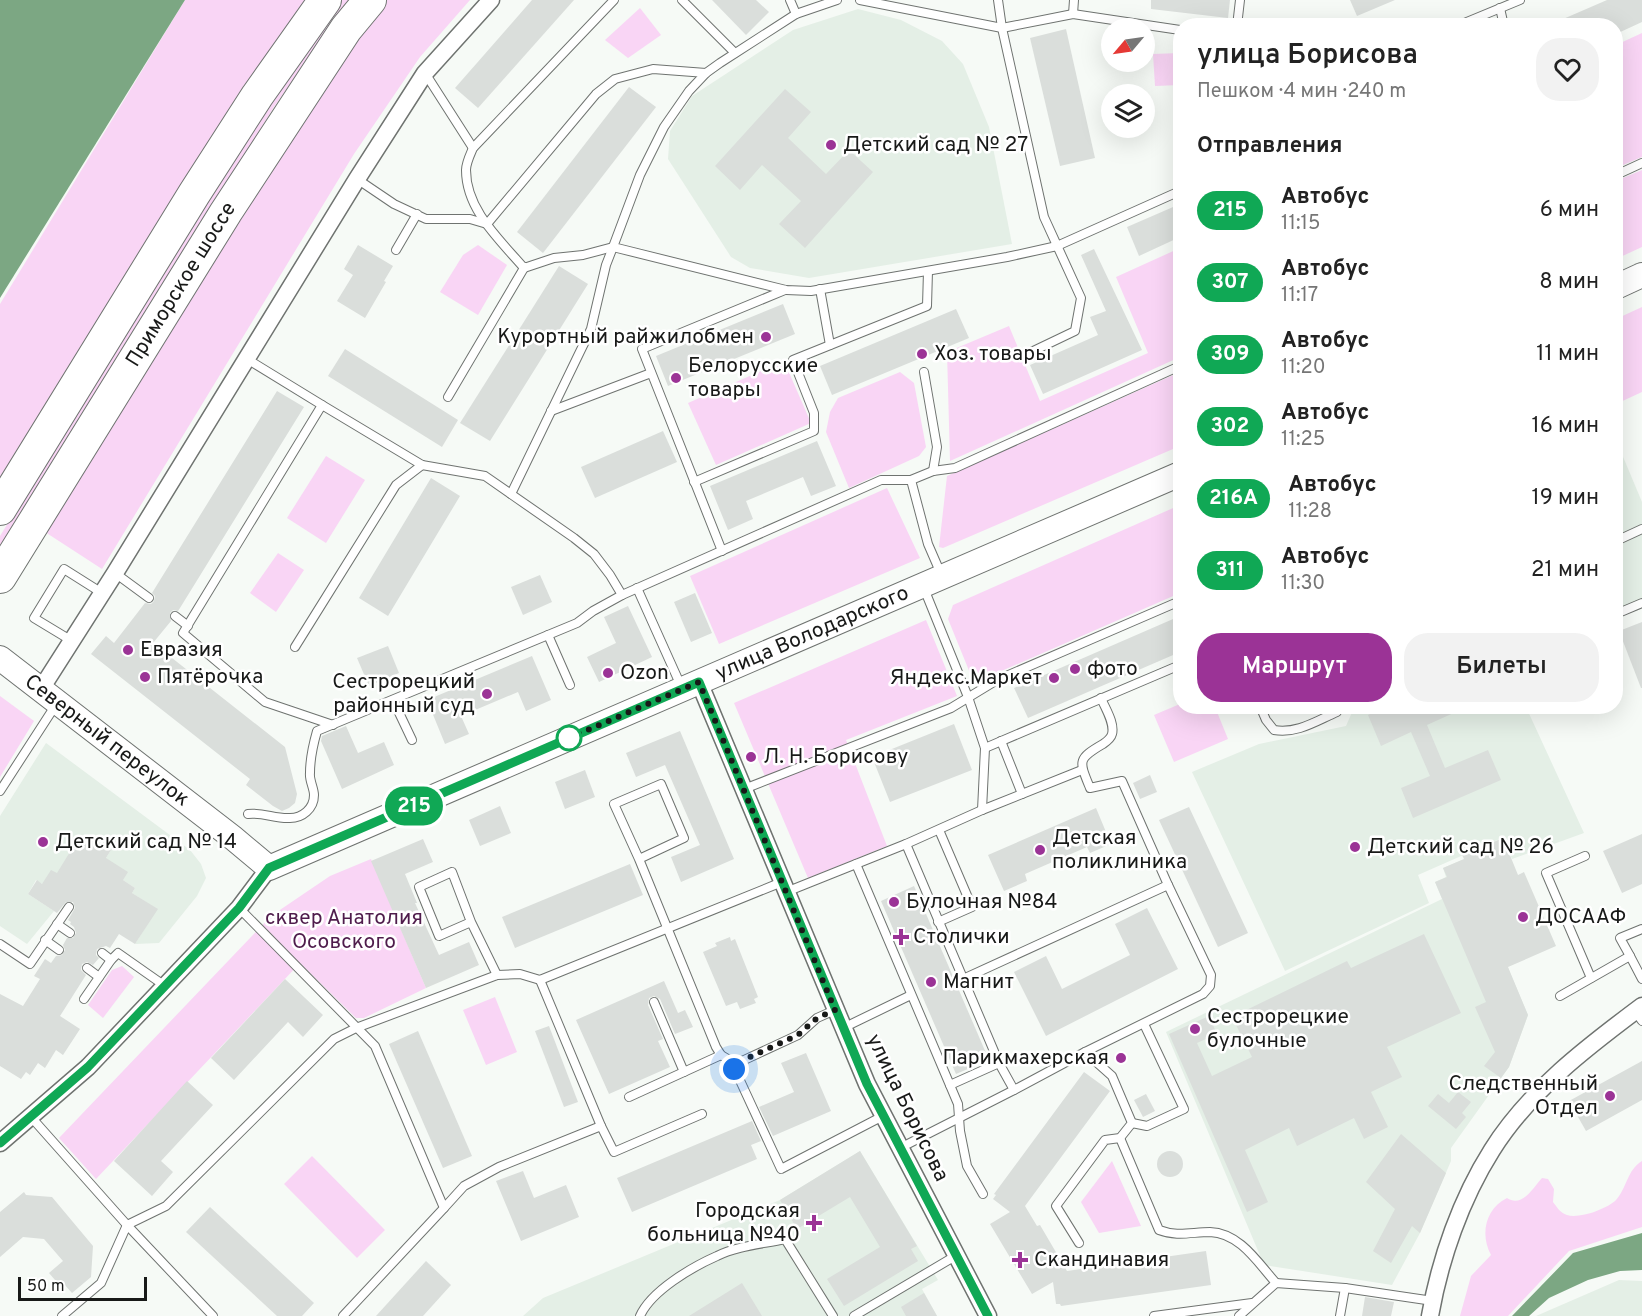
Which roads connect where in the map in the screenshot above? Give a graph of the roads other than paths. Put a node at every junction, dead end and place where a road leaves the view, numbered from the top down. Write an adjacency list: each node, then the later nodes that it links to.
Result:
1 (325, 0): 55 (highway, Приморское шоссе)
2 (370, 0): 60 (highway, Приморское шоссе)
3 (491, 0): 22 (street)
4 (614, 0): 24 (lane)
5 (682, 0): 21 (lane)
6 (790, 0): 15 (lane)
7 (837, 0): 15 (lane)
8 (860, 0): 19 (lane)
9 (998, 0): 19 (lane)
10 (1074, 0): 14 (lane)
11 (1240, 0): 16 (lane)
12 (1520, 0): 13 (lane)
13 (1500, 8): 17 (lane); 18 (lane)
14 (1073, 14): 19 (lane); 20 (lane)
15 (796, 15): 21 (lane)
16 (1238, 18)
17 (1476, 18)
18 (1502, 18)
19 (1002, 28): 31 (lane)
20 (1173, 29)
21 (735, 53): 23 (lane)
22 (425, 73): 24 (lane); 27 (street)
23 (706, 74): 30 (lane); 32 (lane)
24 (473, 148): 30 (lane)
25 (1642, 163): 26 (lane)
26 (1623, 172)
27 (357, 178): 29 (lane); 42 (street)
28 (1173, 194): 31 (lane)
29 (417, 214): 30 (lane); 33 (lane)
30 (487, 224): 34 (lane)
31 (1057, 246): 35 (lane); 41 (lane)
32 (613, 247): 34 (lane); 39 (lane); 48 (lane)
33 (396, 250)
34 (524, 268): 46 (lane)
35 (928, 270): 38 (lane); 40 (lane)
36 (1642, 275): 37 (main road)
37 (1623, 284)
38 (820, 289): 39 (lane); 40 (lane)
39 (786, 290): 45 (lane)
40 (830, 345): 53 (lane)
41 (1029, 353)
42 (247, 359): 47 (lane); 59 (street)
43 (1173, 369): 50 (lane)
44 (924, 372): 50 (lane)
45 (651, 374): 48 (lane); 53 (lane)
46 (448, 397)
47 (322, 405): 49 (lane); 70 (lane)
48 (551, 411): 54 (lane)
49 (422, 465): 54 (lane); 73 (lane)
50 (933, 471): 52 (lane)
51 (1173, 477): 61 (main road, улица Володарского)
52 (912, 480): 58 (lane); 61 (lane)
53 (694, 482): 58 (lane)
54 (511, 494): 64 (lane)
55 (0, 509)
56 (1642, 529): 57 (lane)
57 (1623, 538)
58 (722, 551): 62 (lane)
59 (115, 573): 63 (street); 65 (lane)
60 (0, 577)
61 (933, 581): 77 (main road, улица Володарского); 79 (lane)
62 (637, 588): 64 (lane); 77 (lane)
63 (102, 593): 72 (street); 72 (lane)
64 (622, 595): 71 (lane)
65 (149, 598)
66 (1642, 603): 68 (lane)
67 (1173, 604): 79 (lane)
68 (1623, 611)
69 (175, 616): 70 (lane)
70 (188, 626): 84 (lane)
71 (548, 635): 76 (lane); 81 (lane)
72 (72, 641): 78 (street)
73 (295, 647)
74 (0, 658): 78 (main road, Северный переулок)
75 (1173, 668): 80 (lane)
76 (570, 685)
77 (691, 686): 89 (street, улица Борисова); 99 (main road, улица Володарского)
78 (49, 696): 90 (lane); 99 (main road, Северный переулок)
79 (968, 697): 87 (lane); 89 (lane)
80 (1101, 698): 86 (lane); 88 (lane)
81 (393, 700): 84 (lane); 85 (lane)
82 (1263, 714): 83 (lane)
83 (1333, 714)
84 (333, 725): 93 (lane)
85 (412, 740)
86 (1000, 741): 87 (lane); 91 (lane)
87 (985, 748): 92 (lane)
88 (1082, 770): 91 (lane); 100 (lane)
89 (744, 789): 101 (street, улица Борисова)
90 (0, 791)
91 (1022, 794): 92 (lane)
92 (982, 810): 94 (lane)
93 (248, 814)
94 (939, 830): 95 (lane); 105 (lane)
95 (906, 844): 98 (lane); 105 (lane)
96 (1585, 856): 120 (lane)
97 (639, 859): 97 (lane); 107 (lane)
98 (856, 864): 101 (lane); 125 (lane)
99 (269, 868): 103 (street, улица Володарского)
100 (1168, 885): 121 (lane); 131 (lane)
101 (784, 887): 107 (lane); 129 (street, улица Борисова)
102 (69, 907): 106 (lane)
103 (239, 908): 124 (street, улица Володарского); 132 (lane)
104 (471, 922): 104 (lane); 118 (lane)
105 (938, 922): 121 (lane)
106 (57, 924): 109 (lane); 110 (lane)
107 (667, 929): 123 (lane); 135 (lane)
108 (1642, 929): 114 (lane)
109 (70, 933)
110 (45, 940): 111 (lane); 112 (lane)
111 (0, 944)
112 (59, 950)
113 (102, 953): 115 (lane)
114 (1630, 956): 116 (lane); 120 (lane)
115 (111, 960): 119 (lane); 124 (lane)
116 (1639, 964): 122 (lane)
117 (87, 968): 119 (lane)
118 (496, 975): 123 (lane); 132 (lane)
119 (99, 977): 127 (lane)
120 (1591, 978): 126 (lane)
121 (963, 979): 137 (lane)
122 (1642, 979)
123 (540, 980): 147 (lane)
124 (165, 986): 144 (street, улица Володарского)
125 (911, 995): 133 (lane); 139 (lane)
126 (1560, 996)
127 (84, 999)
128 (654, 1002): 138 (lane)
129 (835, 1010): 133 (street, улица Борисова); 136 (lane)
130 (1640, 1013): 159 (street)
131 (1144, 1024): 134 (lane); 146 (lane)
132 (356, 1028): 152 (lane); 153 (lane)
133 (843, 1028): 143 (street, улица Борисова)
134 (1085, 1052): 140 (lane); 146 (lane)
135 (721, 1055): 136 (lane); 138 (lane)
136 (731, 1061): 143 (lane)
137 (999, 1064): 139 (lane); 140 (lane)
138 (684, 1072): 141 (lane)
139 (950, 1085): 145 (lane)
140 (1014, 1090): 145 (lane)
141 (629, 1097)
142 (702, 1114): 147 (lane)
143 (883, 1116): 150 (street, улица Борисова)
144 (31, 1117): 149 (street, улица Володарского); 153 (lane)
145 (959, 1118): 150 (lane); 151 (lane)
146 (1132, 1123): 148 (lane)
147 (601, 1126): 152 (lane)
148 (1120, 1138): 154 (lane); 156 (lane)
149 (0, 1143)
150 (900, 1148): 155 (street, улица Борисова)
151 (983, 1194)
152 (444, 1208): 162 (lane)
153 (127, 1225): 160 (lane); 161 (lane)
154 (1079, 1243)
155 (957, 1255): 165 (lane); 166 (street, улица Борисова)
156 (1276, 1283): 157 (lane); 158 (lane)
157 (1344, 1288): 159 (lane); 169 (lane)
158 (1252, 1303): 167 (lane); 168 (lane)
159 (1431, 1309)
160 (62, 1316)
161 (213, 1316)
162 (343, 1316)
163 (640, 1316): 164 (lane)
164 (833, 1316)
165 (854, 1316)
166 (988, 1316)
167 (1154, 1316)
168 (1239, 1316)
169 (1340, 1316)

